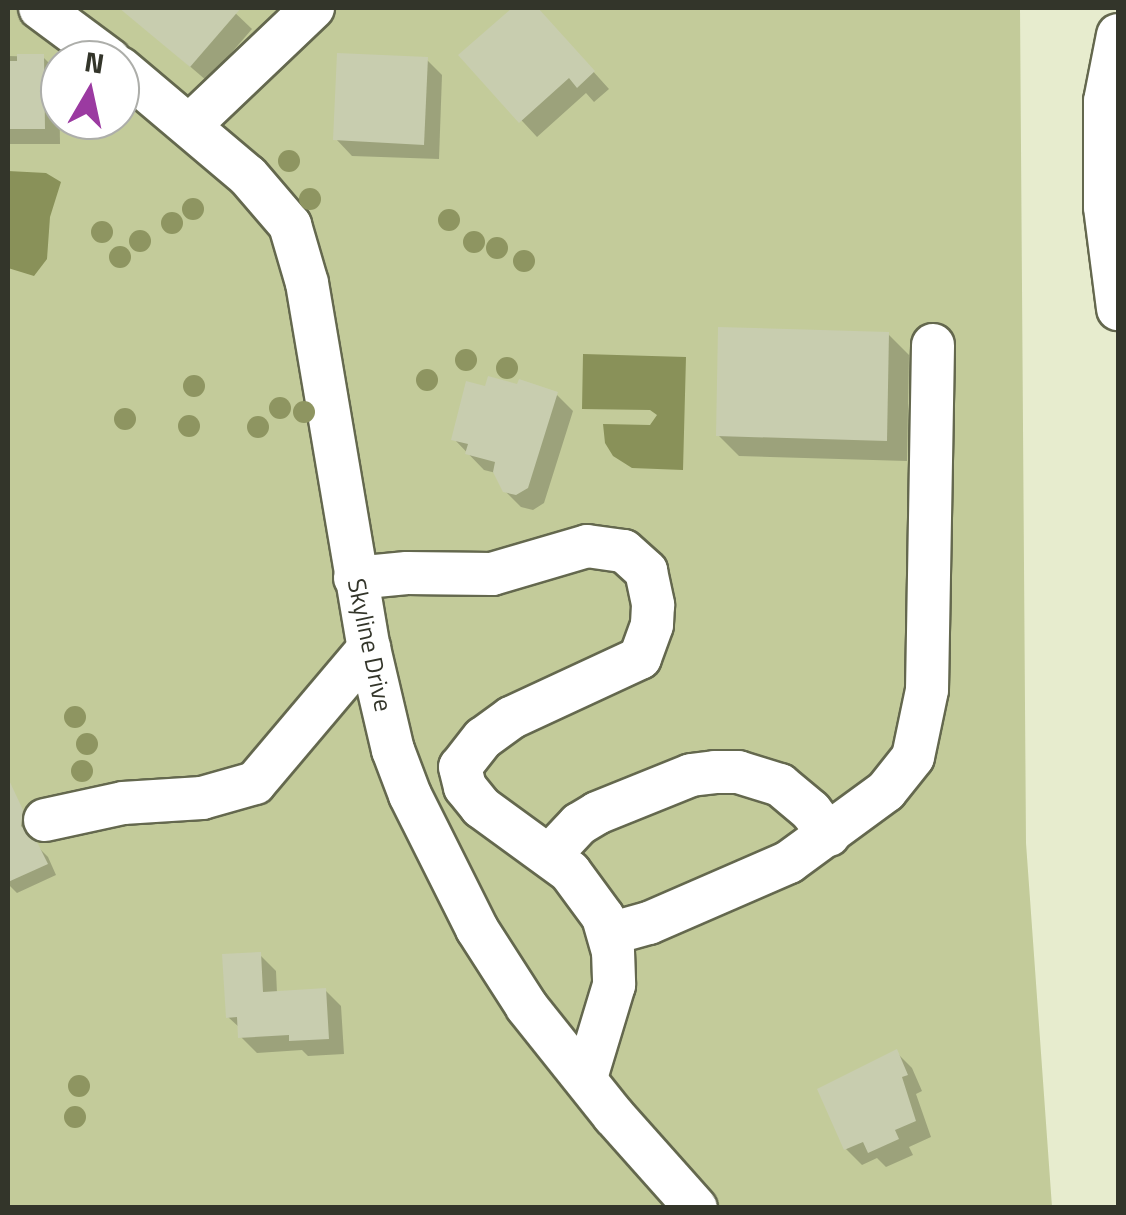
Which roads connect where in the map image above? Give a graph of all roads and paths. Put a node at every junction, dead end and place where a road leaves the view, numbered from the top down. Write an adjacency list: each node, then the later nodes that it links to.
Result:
1 (40, 8): 4 (street)
2 (313, 8): 6 (street)
3 (1118, 36): 7 (street)
4 (83, 40)
5 (140, 85): 6 (street, Skyline Drive)
6 (190, 126): 9 (street, Skyline Drive)
7 (1118, 309)
8 (933, 344): 12 (street)
9 (355, 578): 10 (street, Skyline Drive); 13 (street)
10 (368, 648): 11 (street); 15 (street, Skyline Drive)
11 (45, 820)
12 (829, 835): 13 (street); 14 (street)
13 (548, 856): 14 (street)
14 (608, 934): 15 (street)
15 (586, 1078): 16 (street, Skyline Drive)
16 (696, 1208)

